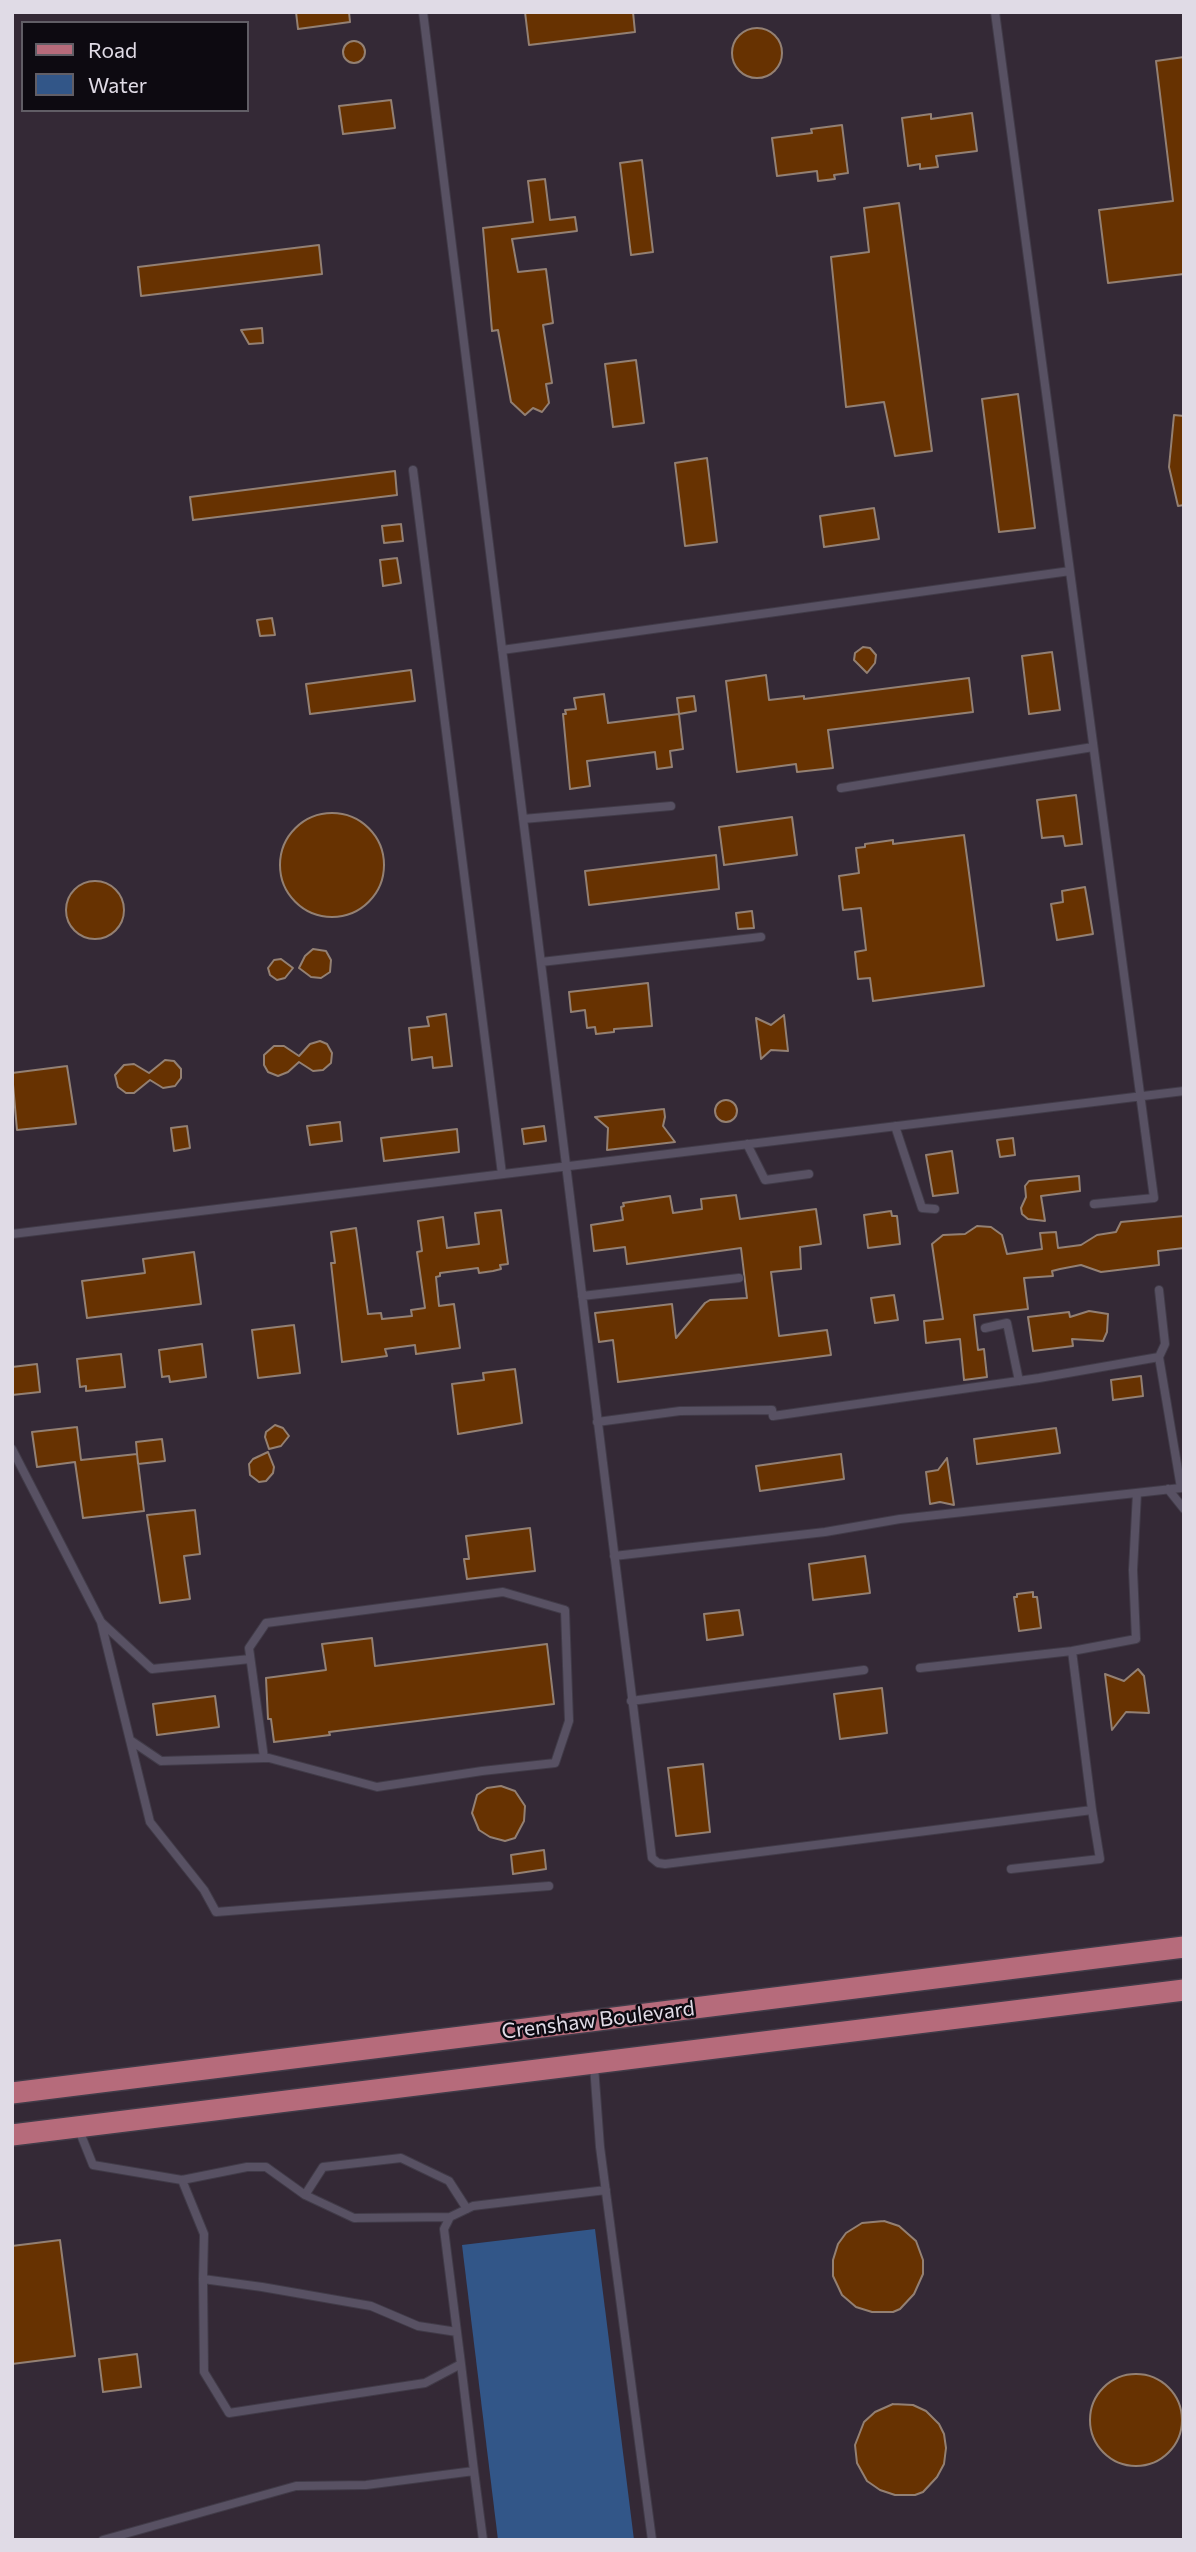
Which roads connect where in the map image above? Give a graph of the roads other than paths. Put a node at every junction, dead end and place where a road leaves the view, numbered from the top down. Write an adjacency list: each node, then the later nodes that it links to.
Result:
1 (423, 12): 5 (lane)
2 (995, 12): 4 (lane)
3 (413, 470): 17 (lane)
4 (1070, 572): 5 (lane); 6 (lane)
5 (502, 650): 9 (lane)
6 (1093, 747): 7 (lane); 13 (lane)
7 (841, 788)
8 (671, 806): 9 (lane)
9 (523, 819): 11 (lane)
10 (761, 937): 11 (lane)
11 (541, 962): 16 (lane)
12 (1184, 1091): 13 (lane)
13 (1140, 1096): 14 (lane); 19 (lane)
14 (895, 1126): 15 (lane); 20 (lane)
15 (747, 1144): 16 (lane); 18 (lane)
16 (566, 1166): 17 (lane); 24 (lane)
17 (502, 1174): 21 (lane)
18 (809, 1174)
19 (1094, 1204)
20 (935, 1209)
21 (12, 1234)
22 (740, 1278): 24 (lane)
23 (1159, 1290): 26 (lane)
24 (582, 1296): 28 (lane)
25 (985, 1328): 27 (lane)
26 (1159, 1357): 27 (lane); 30 (lane)
27 (1018, 1381): 28 (lane)
28 (597, 1422): 33 (lane)
29 (12, 1449): 34 (lane)
30 (1168, 1489): 31 (lane); 32 (lane)
31 (1137, 1493): 33 (lane); 35 (lane)
32 (1184, 1509)
33 (614, 1556): 39 (lane)
34 (101, 1622): 36 (lane); 40 (lane)
35 (1072, 1651): 37 (lane); 42 (lane)
36 (250, 1659): 41 (lane); 41 (lane)
37 (920, 1668)
38 (864, 1670): 39 (lane)
39 (631, 1701): 42 (lane)
40 (130, 1740): 41 (lane); 44 (lane)
41 (264, 1758)
42 (1092, 1810): 43 (lane)
43 (1011, 1869)
44 (549, 1886)
45 (1180, 1947): 48 (main road, Crenshaw Boulevard)
46 (1181, 1990): 47 (main road, Crenshaw Boulevard)
47 (594, 2063): 49 (main road, Crenshaw Boulevard); 52 (lane)
48 (12, 2094)
49 (78, 2127): 50 (main road, Crenshaw Boulevard); 51 (lane)
50 (12, 2135)
51 (182, 2180): 53 (lane); 56 (lane)
52 (606, 2190): 54 (lane); 62 (lane)
53 (305, 2195): 54 (lane); 55 (lane)
54 (467, 2209): 55 (lane)
55 (450, 2217): 57 (lane)
56 (203, 2279): 57 (lane); 58 (lane)
57 (457, 2332): 58 (lane)
58 (461, 2364): 59 (lane)
59 (474, 2471): 60 (lane); 61 (lane)
60 (103, 2540)
61 (483, 2540)
62 (652, 2540)

